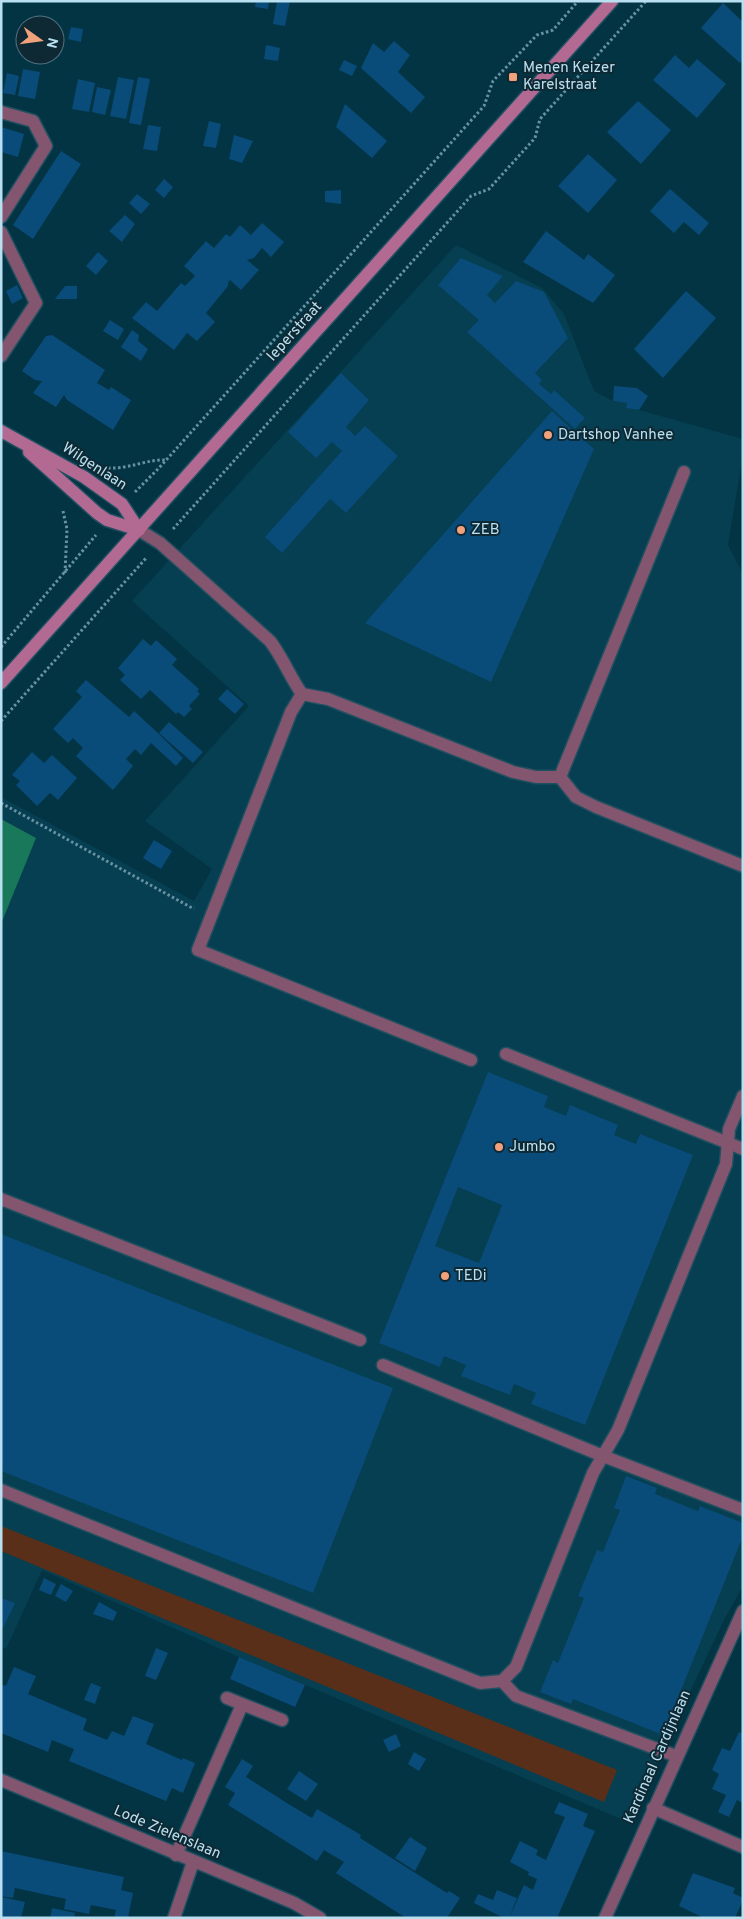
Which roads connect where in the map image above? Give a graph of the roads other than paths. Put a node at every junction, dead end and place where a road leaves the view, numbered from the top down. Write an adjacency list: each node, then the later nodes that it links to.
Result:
1 (612, 1): 9 (street, Ieperstraat)
2 (1, 112): 3 (street)
3 (1, 217)
4 (1, 232): 5 (street)
5 (1, 356)
6 (1, 431): 7 (street, Wilgenlaan)
7 (14, 439): 9 (street, Wilgenlaan); 9 (street, Wilgenlaan)
8 (684, 472): 12 (street)
9 (139, 530): 10 (street, Ieperstraat); 11 (street)
10 (1, 683)
11 (302, 694): 12 (street); 15 (street)
12 (560, 777): 13 (street)
13 (743, 866)
14 (506, 1054): 17 (street)
15 (472, 1060)
16 (743, 1096): 17 (street)
17 (728, 1142): 18 (street); 22 (street)
18 (743, 1149)
19 (1, 1199): 20 (street)
20 (360, 1340)
21 (383, 1365): 22 (street)
22 (603, 1456): 24 (street); 26 (street)
23 (1, 1490): 26 (street)
24 (743, 1510)
25 (743, 1611): 30 (street, Kardinaal Cardijnlaan)
26 (502, 1681): 30 (street)
27 (227, 1698): 28 (street)
28 (242, 1705): 29 (street); 34 (street)
29 (282, 1720)
30 (676, 1756): 32 (street, Kardinaal Cardijnlaan)
31 (1, 1780): 34 (street, Lode Zielenslaan)
32 (653, 1808): 33 (street); 38 (street, Kardinaal Cardijnlaan)
33 (743, 1847)
34 (176, 1855): 35 (street, Lode Zielenslaan)
35 (193, 1862): 36 (street); 37 (street, Lode Zielenslaan)
36 (174, 1918)
37 (320, 1918)
38 (605, 1918)

